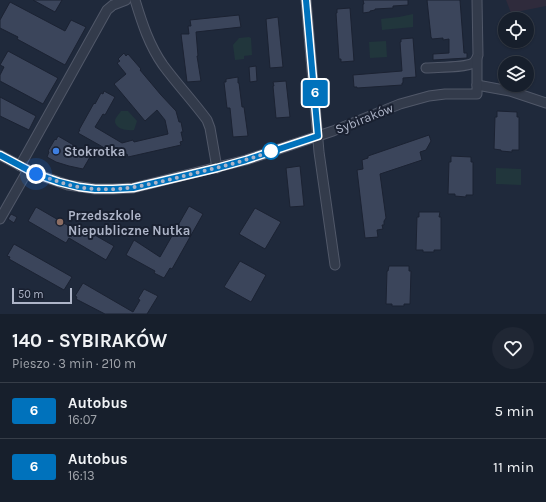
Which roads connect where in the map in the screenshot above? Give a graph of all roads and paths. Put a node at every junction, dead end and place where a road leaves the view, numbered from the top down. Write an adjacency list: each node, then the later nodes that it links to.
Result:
1 (306, 0): 9 (street)
2 (477, 0): 5 (street)
3 (125, 1): 4 (street); 11 (street)
4 (136, 2): 12 (street)
5 (477, 59): 6 (street); 7 (street)
6 (426, 68)
7 (477, 89): 8 (street, Sybiraków); 9 (street, Sybiraków)
8 (546, 103)
9 (318, 136): 12 (street, Sybiraków); 14 (street)
10 (0, 155): 11 (street, Sybiraków)
11 (24, 168): 12 (street, Sybiraków); 13 (street)
12 (217, 168)
13 (0, 219)
14 (335, 264)

